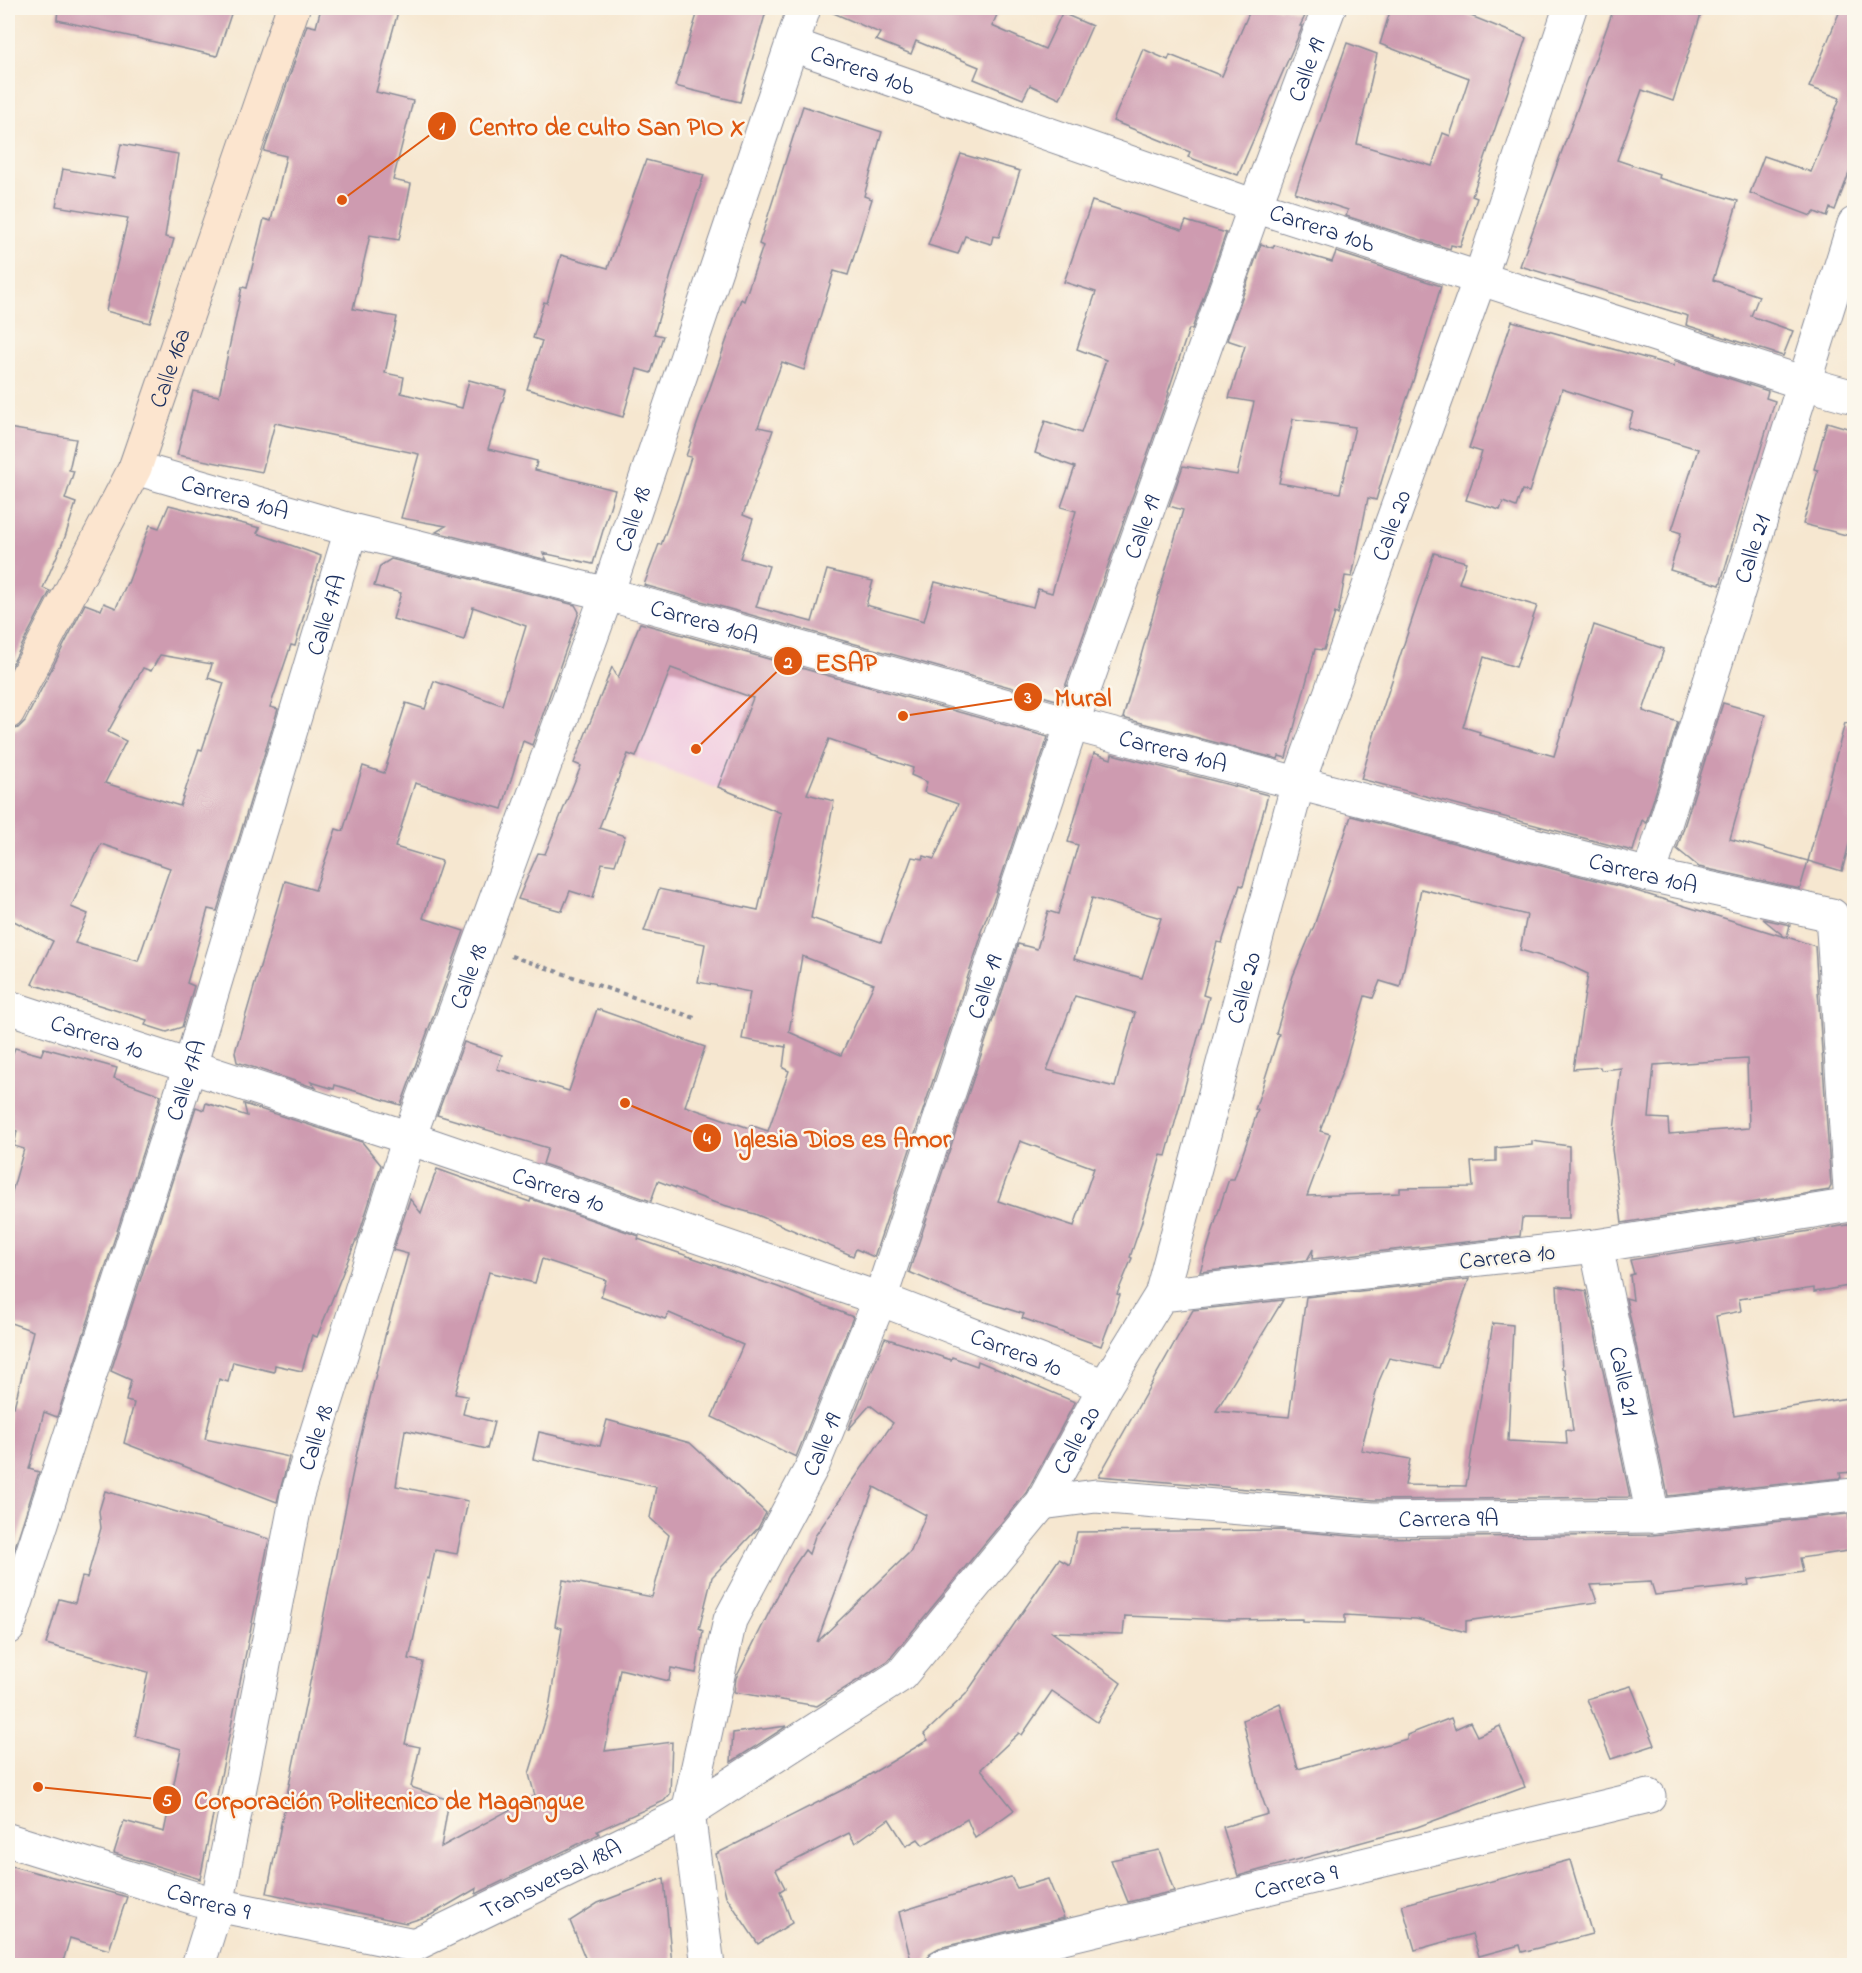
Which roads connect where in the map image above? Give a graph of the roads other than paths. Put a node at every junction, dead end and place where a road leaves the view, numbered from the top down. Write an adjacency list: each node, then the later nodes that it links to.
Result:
1 (293, 8): 11 (main road, Calle 16a)
2 (804, 8): 5 (street, Calle 18)
3 (1329, 8): 6 (street, Calle 19)
4 (1570, 8): 8 (street, Calle 20)
5 (793, 45): 6 (street, Carrera 10b); 13 (street, Calle 18)
6 (1255, 206): 8 (street, Carrera 10b); 15 (street, Calle 19)
7 (1854, 224): 9 (street, Calle 21)
8 (1480, 278): 9 (street, Carrera 10b); 16 (street, Calle 20)
9 (1804, 383): 10 (street, Carrera 10b); 17 (street, Calle 21)
10 (1854, 397)
11 (135, 468): 12 (street, Carrera 10A); 14 (main road, Calle 16a)
12 (351, 530): 13 (street, Carrera 10A); 19 (street, Calle 17A)
13 (607, 594): 15 (street, Carrera 10A); 20 (street, Calle 18)
14 (8, 712)
15 (1072, 724): 16 (street, Carrera 10A); 24 (street, Calle 19)
16 (1298, 783): 17 (street, Carrera 10A); 23 (street, Calle 20)
17 (1649, 875): 21 (street, Carrera 10A)
18 (8, 1007): 19 (street, Carrera 10)
19 (190, 1066): 20 (street, Carrera 10); 29 (street, Calle 17A)
20 (409, 1138): 24 (street, Carrera 10); 33 (street, Calle 18)
21 (1851, 1205): 22 (street, Carrera 10)
22 (1596, 1246): 23 (street, Carrera 10); 28 (street, Calle 21)
23 (1161, 1295): 25 (street, Calle 20)
24 (880, 1299): 25 (street, Carrera 10); 31 (street, Calle 19)
25 (1105, 1386): 27 (street, Calle 20)
26 (1854, 1496): 28 (street, Carrera 9A)
27 (1042, 1503): 28 (street, Carrera 9A); 31 (street, Calle 20)
28 (1653, 1516)
29 (8, 1628)
30 (1649, 1796): 37 (street, Carrera 9)
31 (688, 1812): 34 (street, Transversal 18A); 36 (street, Calle 19)
32 (8, 1840): 33 (street, Carrera 9)
33 (218, 1905): 34 (street, Carrera 9); 35 (street, Calle 18)
34 (414, 1955)
35 (198, 1965)
36 (708, 1965)
37 (943, 1965)

